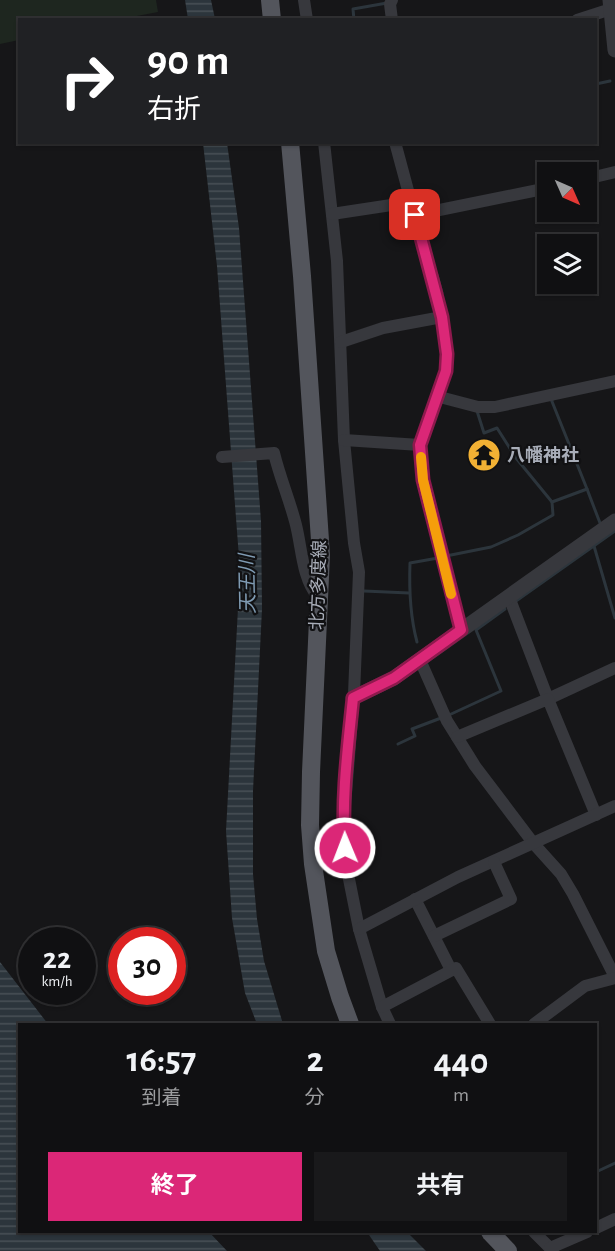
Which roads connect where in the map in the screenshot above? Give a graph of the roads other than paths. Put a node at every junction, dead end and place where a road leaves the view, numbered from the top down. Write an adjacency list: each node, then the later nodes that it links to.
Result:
1 (270, 0): 5 (main road)
2 (304, 0): 6 (street)
3 (392, 0): 7 (street)
4 (610, 4): 8 (street); 9 (street)
5 (272, 18)
6 (307, 18)
7 (392, 18)
8 (581, 18)
9 (615, 50)
10 (290, 144): 27 (main road, 北方多度線)
11 (324, 144): 17 (street)
12 (396, 144): 16 (street)
13 (615, 172): 14 (street)
14 (597, 176)
15 (537, 190): 18 (street)
16 (411, 202): 17 (street); 18 (street)
17 (332, 214): 20 (street)
18 (415, 215): 19 (street)
19 (442, 317): 20 (street); 22 (street)
20 (341, 342): 23 (street)
21 (615, 381): 22 (street)
22 (436, 396): 24 (street)
23 (344, 440): 24 (street); 32 (street)
24 (420, 445): 29 (street)
25 (222, 457): 27 (street)
26 (615, 521): 28 (street)
27 (318, 597): 45 (main road, 北方多度線)
28 (509, 597): 29 (street); 33 (street)
29 (461, 630): 30 (street)
30 (420, 660): 32 (street); 34 (street)
31 (615, 668): 33 (street)
32 (353, 698): 40 (street)
33 (548, 699): 34 (street); 36 (street)
34 (457, 737): 37 (street)
35 (615, 806): 36 (street)
36 (596, 815): 37 (street)
37 (534, 844): 38 (street); 43 (street)
38 (494, 862): 39 (street); 41 (street)
39 (415, 899): 40 (street); 41 (street)
40 (359, 929): 44 (street)
41 (434, 936): 42 (street)
42 (451, 970): 44 (street); 47 (street)
43 (615, 977): 48 (street)
44 (382, 1007): 46 (street)
45 (350, 1023)
46 (390, 1023)
47 (489, 1023)
48 (535, 1023)
49 (615, 1219): 50 (street)
50 (597, 1228)
51 (491, 1233): 55 (main road)
52 (535, 1233): 54 (street)
53 (585, 1233): 54 (street)
54 (551, 1249)
55 (508, 1251)

